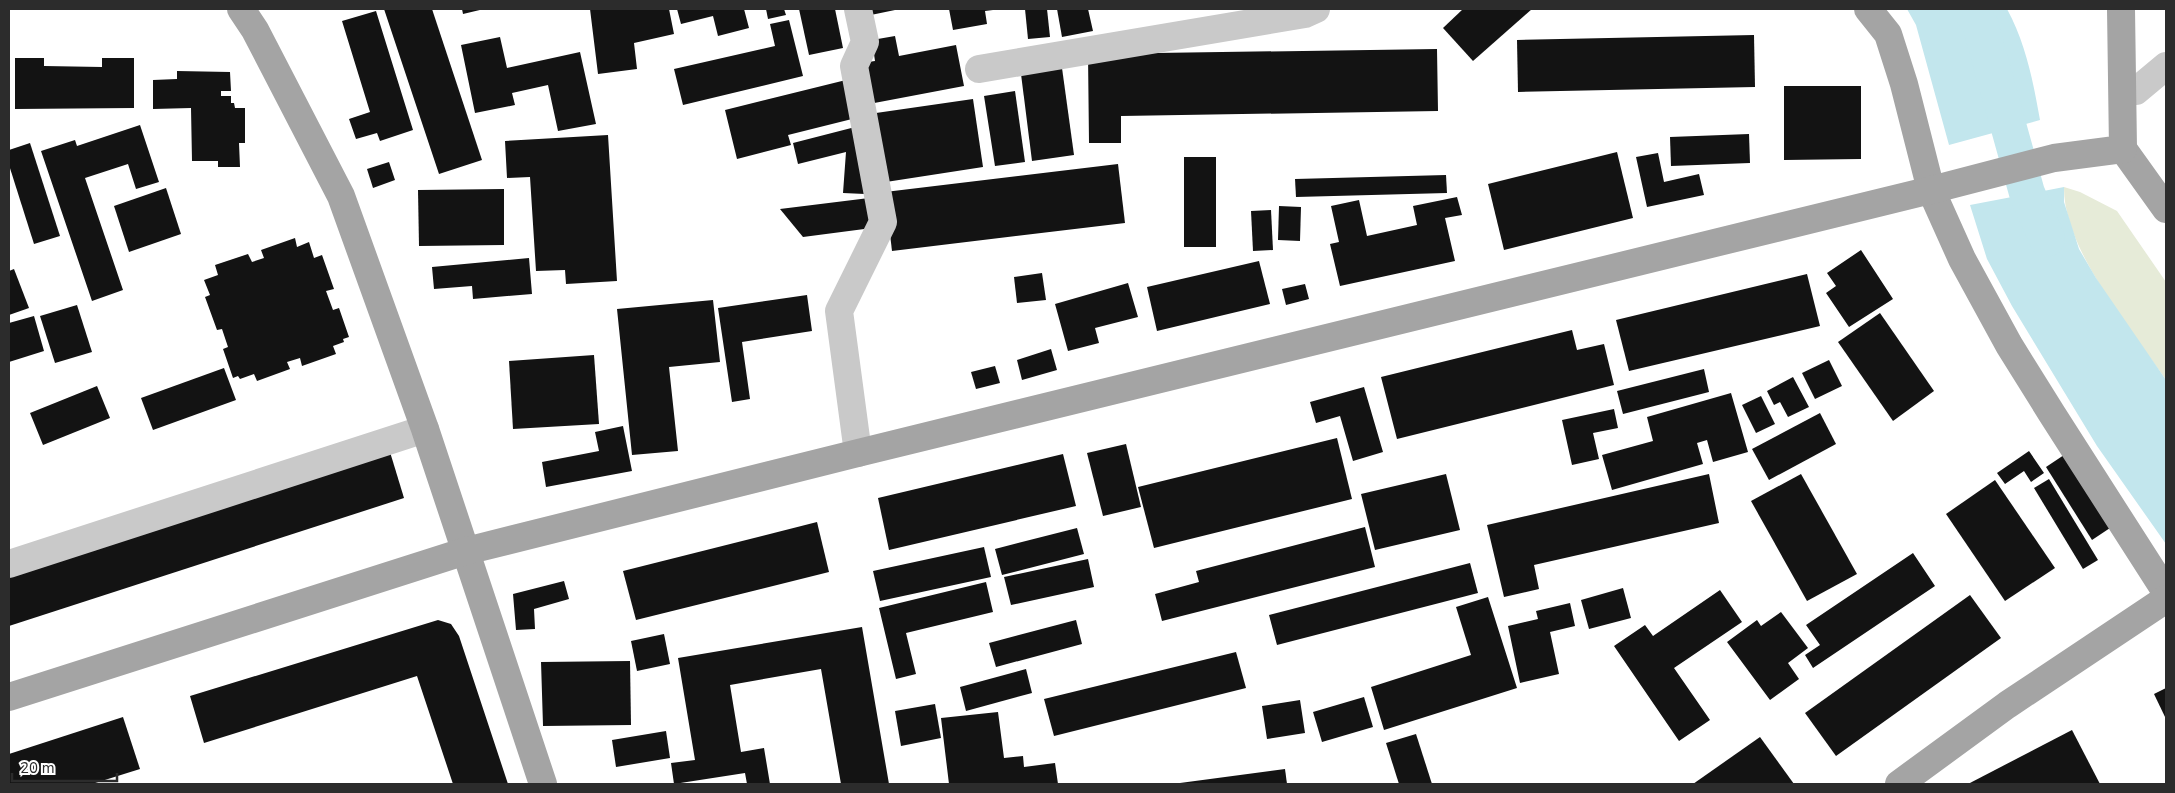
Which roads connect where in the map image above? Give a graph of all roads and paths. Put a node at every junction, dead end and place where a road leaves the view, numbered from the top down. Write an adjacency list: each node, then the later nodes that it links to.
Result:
1 (241, 9): 12 (main road)
2 (858, 9): 13 (street)
3 (1316, 9): 7 (street)
4 (1868, 9): 10 (main road)
5 (2120, 9): 9 (main road)
6 (2166, 66): 8 (street)
7 (979, 69)
8 (2136, 91)
9 (2123, 149): 10 (main road); 11 (main road)
10 (1931, 190): 13 (main road); 16 (main road)
11 (2166, 209)
12 (425, 429): 14 (main road); 15 (street)
13 (858, 453): 14 (main road)
14 (466, 551): 18 (main road); 19 (main road)
15 (9, 564)
16 (2166, 592)
17 (2166, 599): 20 (main road)
18 (9, 697)
19 (543, 784)
20 (1899, 784)

